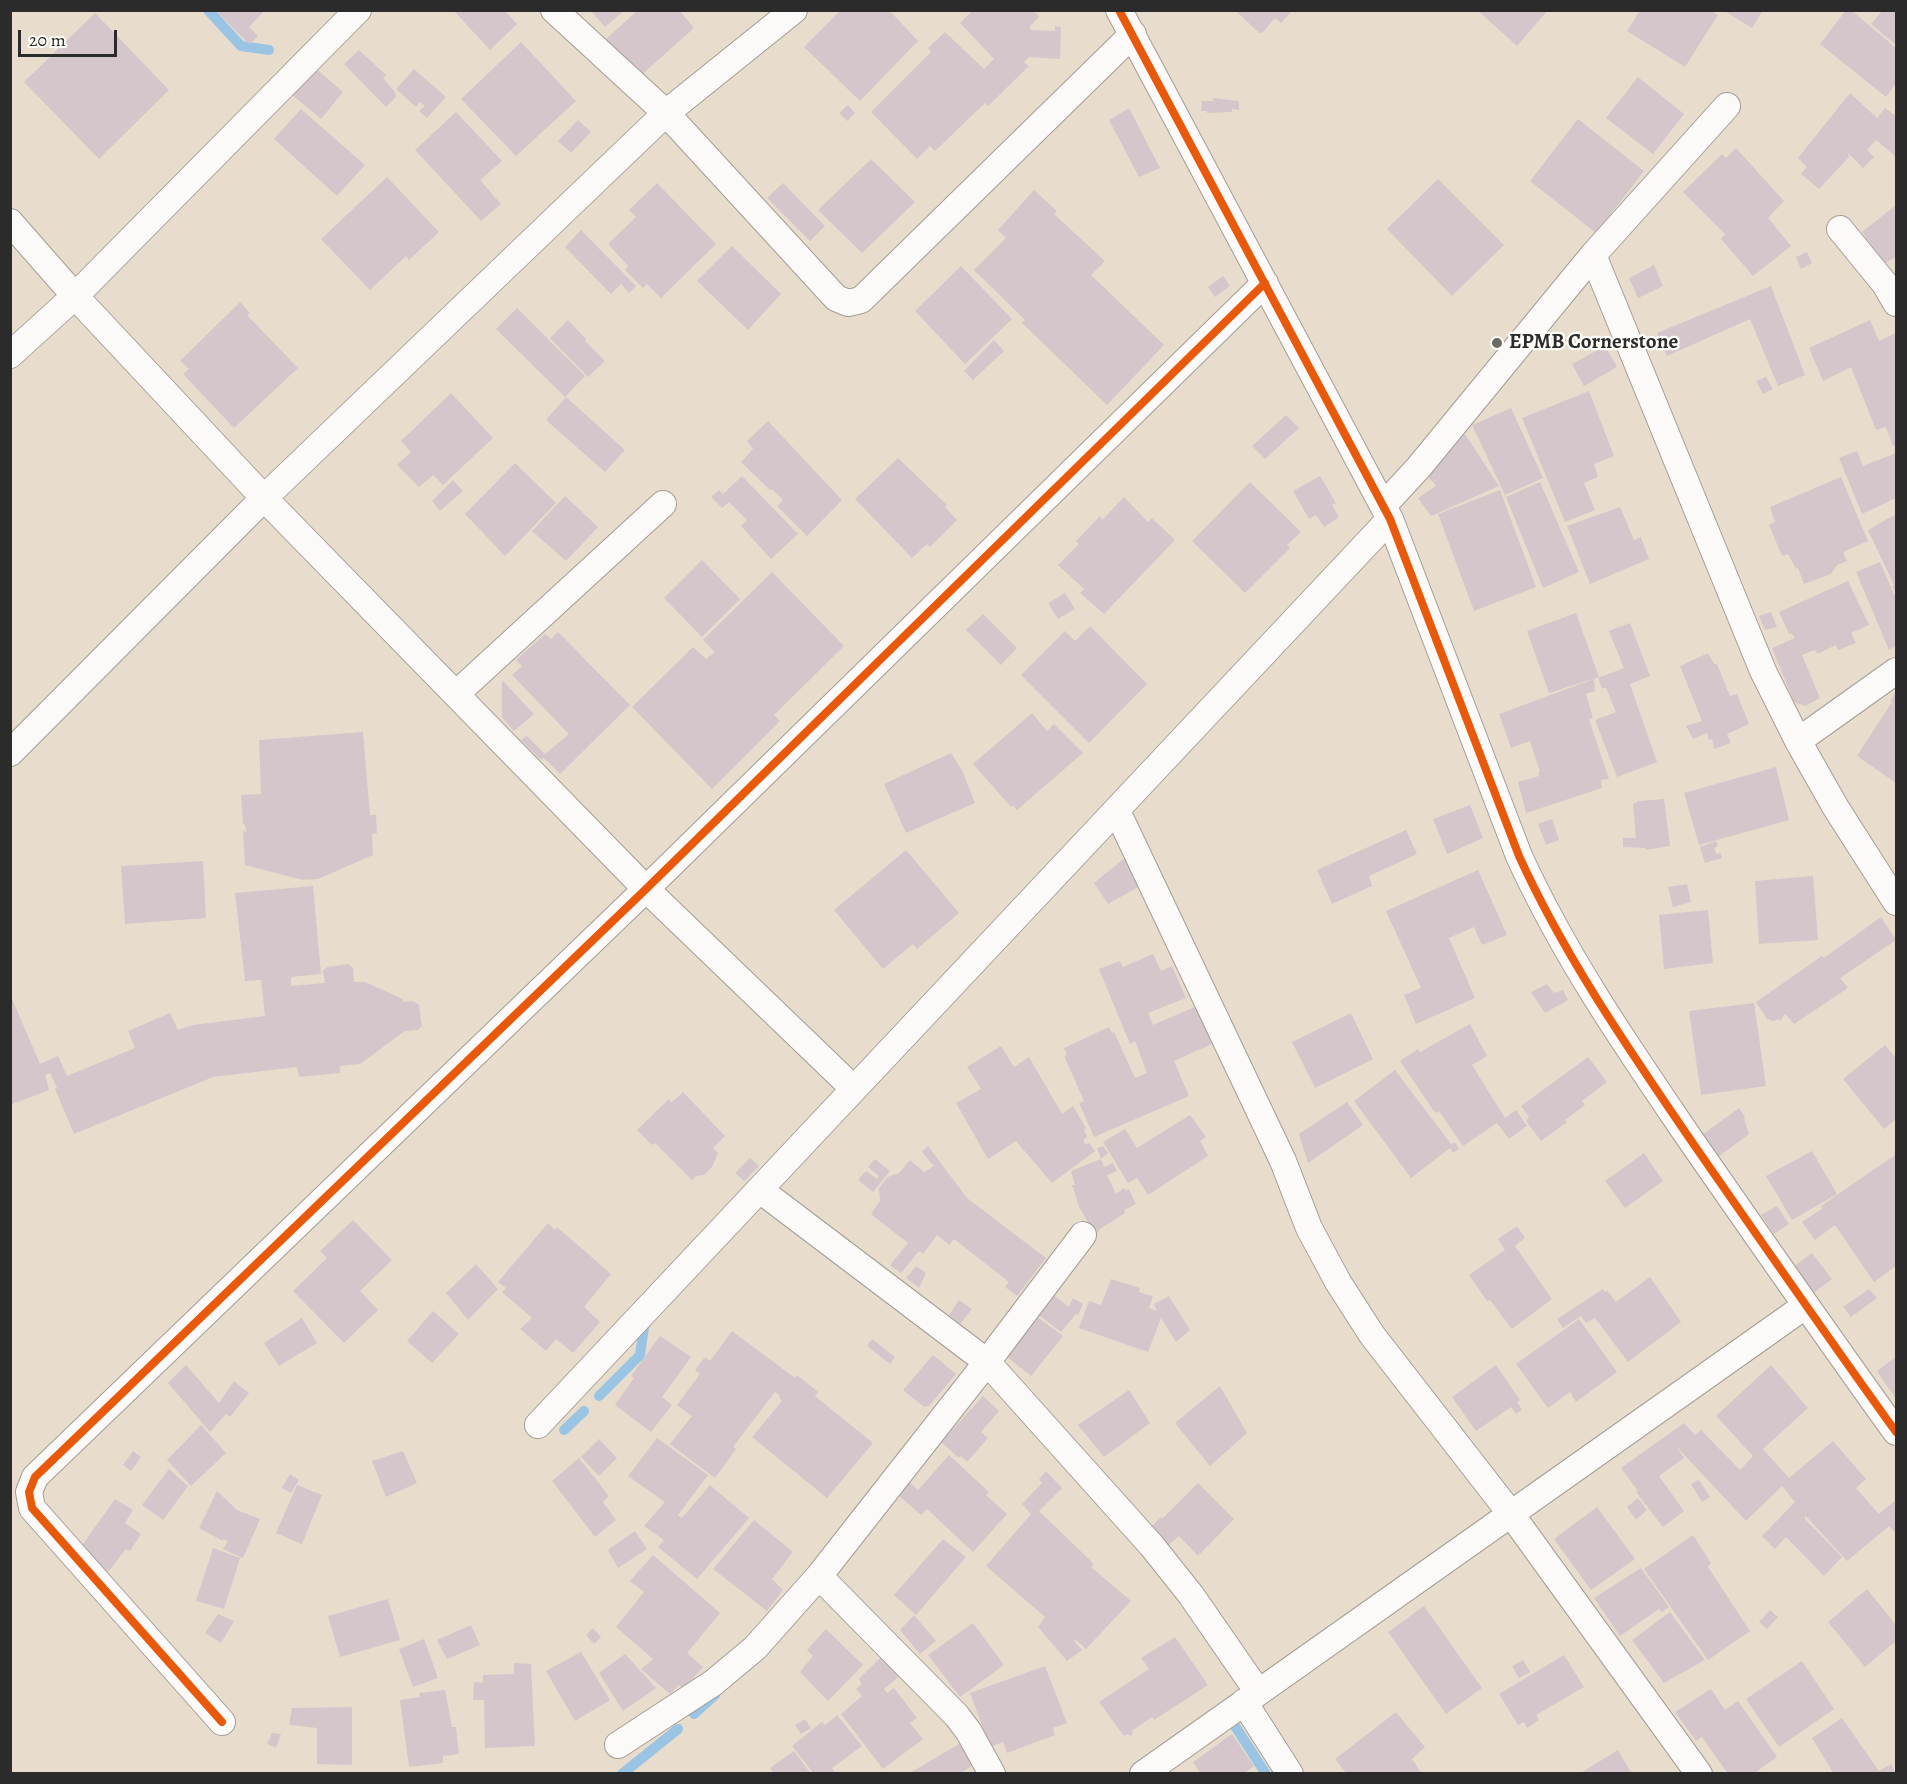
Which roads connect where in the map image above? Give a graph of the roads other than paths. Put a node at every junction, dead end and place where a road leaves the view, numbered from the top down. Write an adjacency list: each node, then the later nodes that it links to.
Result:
1 (358, 10): 13 (street)
2 (554, 10): 7 (street)
3 (794, 10): 7 (street)
4 (1119, 10): 5 (street)
5 (1133, 34): 7 (street); 11 (street)
6 (1727, 106): 10 (street)
7 (666, 112): 15 (street)
8 (10, 222): 13 (street)
9 (1840, 229): 12 (street)
10 (1593, 255): 17 (street); 20 (street)
11 (1265, 283): 17 (street); 23 (street)
12 (1892, 288)
13 (75, 296): 14 (street); 15 (street)
14 (10, 355)
15 (264, 498): 19 (street); 21 (street)
16 (663, 504): 19 (street)
17 (1387, 512): 22 (street); 28 (street)
18 (1896, 671): 20 (street)
19 (456, 694): 23 (street)
20 (1798, 741): 24 (street)
21 (10, 753)
22 (1117, 811): 25 (street); 32 (street)
23 (646, 889): 25 (street); 35 (street)
24 (1896, 902)
25 (854, 1089): 26 (street)
26 (760, 1190): 29 (street); 30 (street)
27 (1083, 1235): 29 (street)
28 (1805, 1306): 31 (street); 32 (street)
29 (987, 1362): 33 (street); 34 (street)
30 (538, 1425)
31 (1896, 1432)
32 (1511, 1514): 34 (street); 40 (street)
33 (819, 1576): 36 (street); 37 (street)
34 (1251, 1697): 38 (street); 39 (street)
35 (222, 1722)
36 (618, 1745)
37 (992, 1773)
38 (1143, 1773)
39 (1290, 1773)
40 (1699, 1773)

